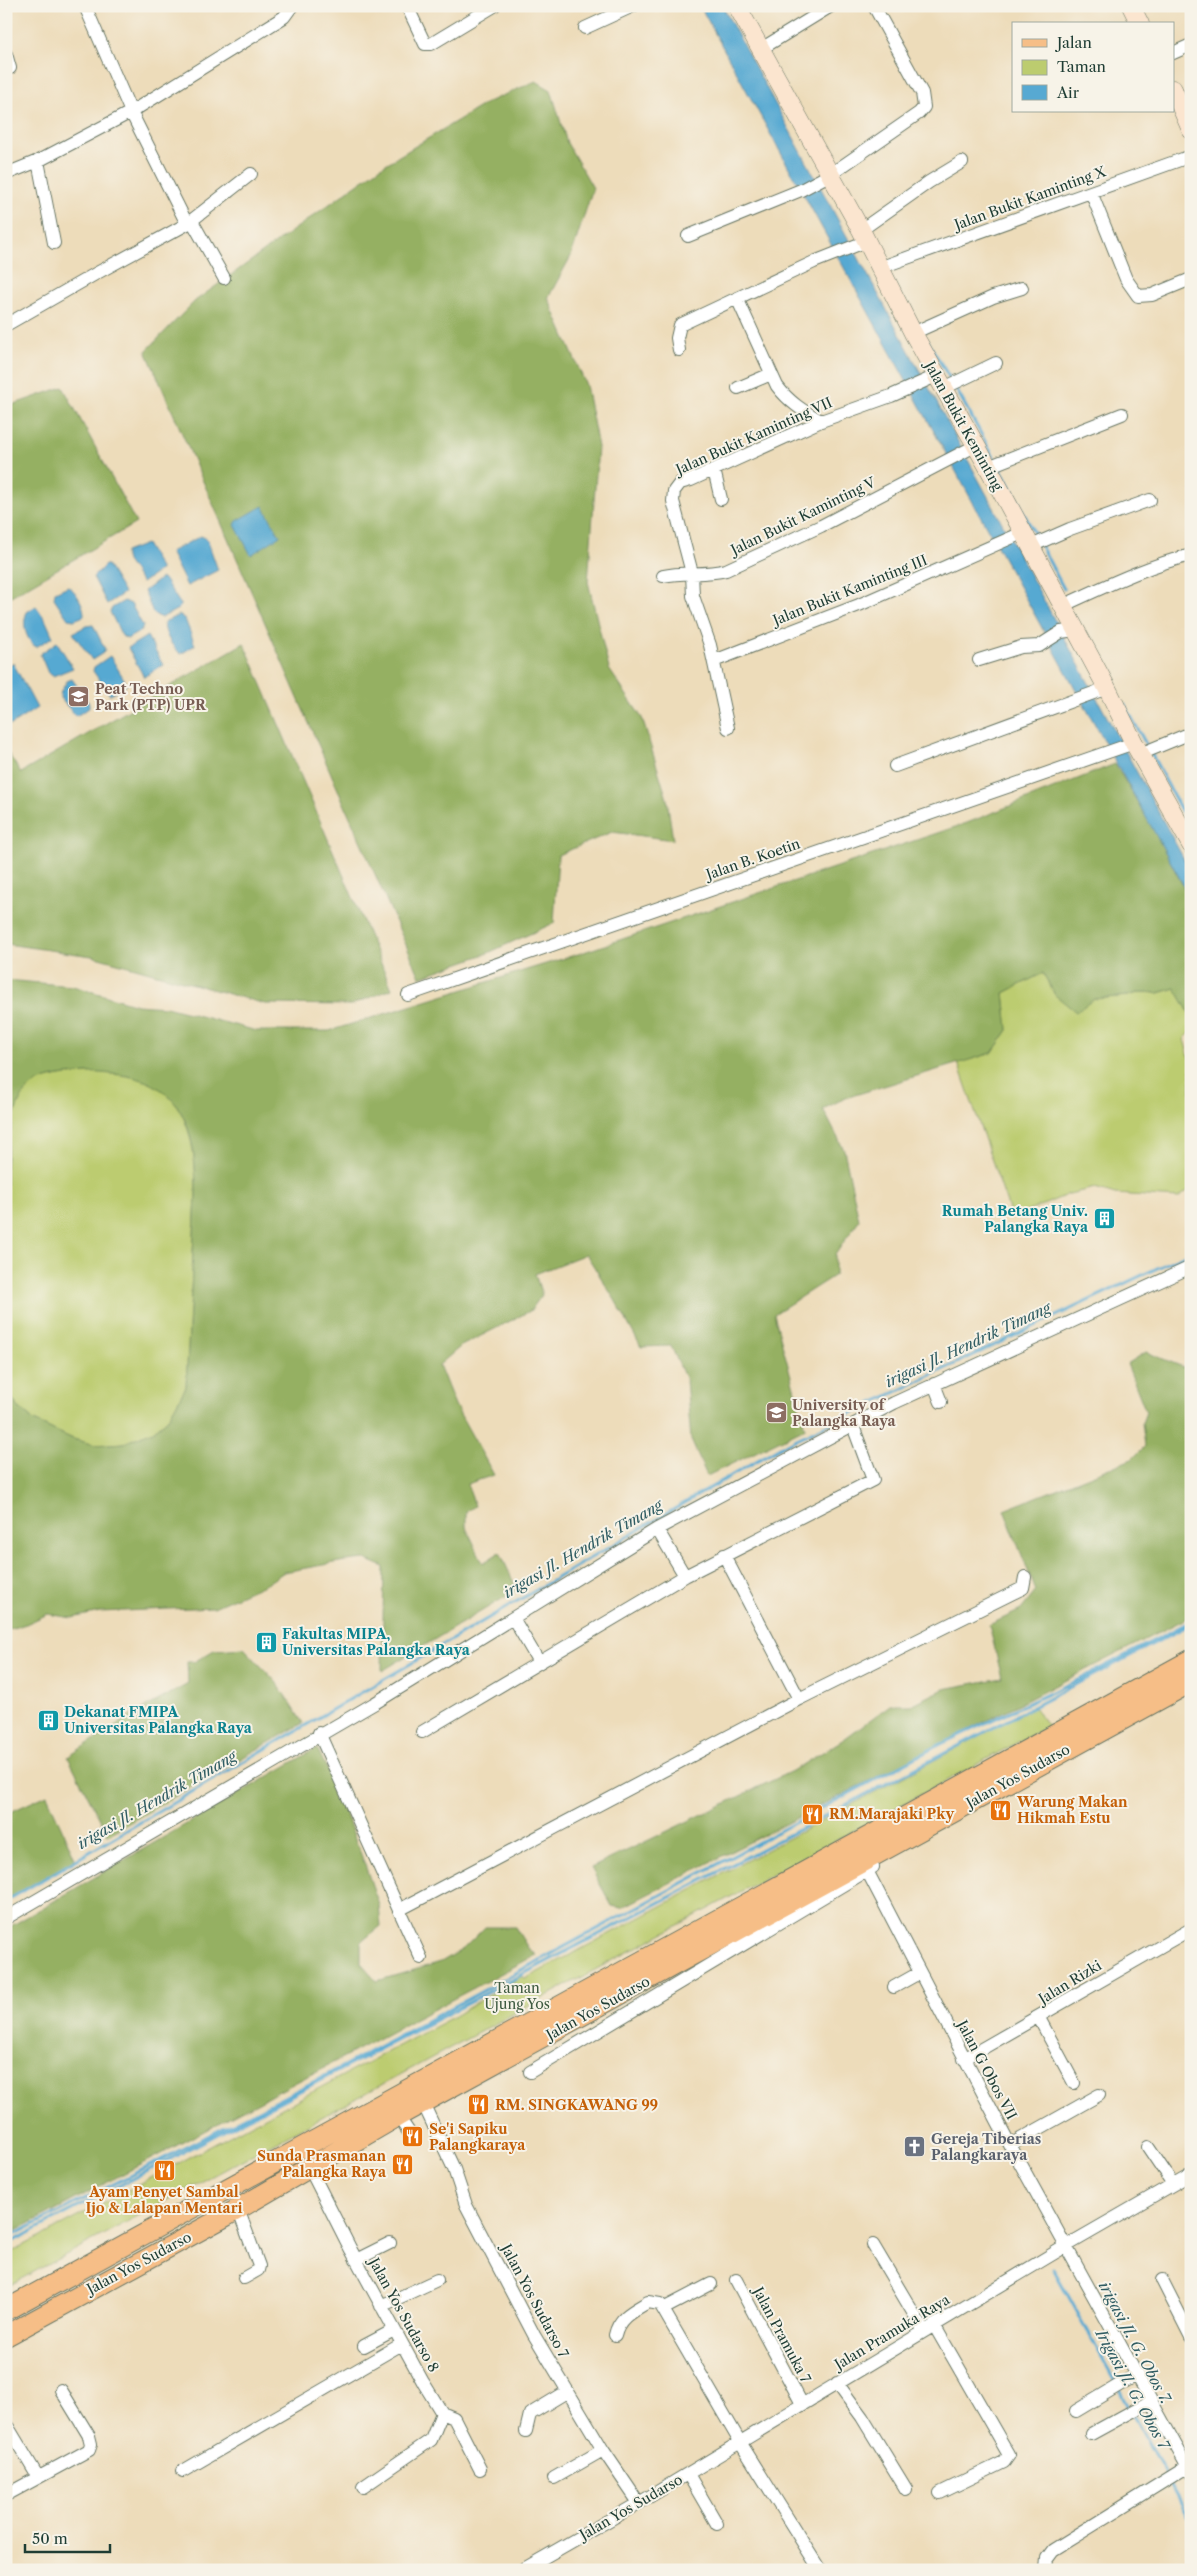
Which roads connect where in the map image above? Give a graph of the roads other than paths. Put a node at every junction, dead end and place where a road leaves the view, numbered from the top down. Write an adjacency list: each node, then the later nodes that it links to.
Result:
1 (85, 6): 18 (street)
2 (292, 6): 18 (street)
3 (407, 6): 4 (street)
4 (494, 6)
5 (633, 6): 11 (street)
6 (737, 6): 13 (main road, Jalan Bukit Keminting)
7 (831, 6): 13 (street)
8 (874, 6): 25 (street)
9 (1131, 6): 10 (main road)
10 (1139, 22)
11 (585, 28)
12 (1191, 45): 14 (street)
13 (761, 49): 25 (main road, Jalan Bukit Keminting)
14 (1174, 53)
15 (6, 54): 16 (street)
16 (10, 68)
17 (1174, 91): 19 (main road)
18 (130, 112): 21 (street); 27 (street)
19 (1191, 130)
20 (1191, 156): 26 (street, Jalan Bukit Kaminting X)
21 (38, 161): 23 (street); 30 (street)
22 (962, 162): 29 (street)
23 (6, 174)
24 (251, 174): 27 (street)
25 (824, 178): 28 (street); 29 (main road, Jalan Bukit Keminting)
26 (1091, 192): 31 (street, Jalan Bukit Kaminting X); 33 (street)
27 (190, 222): 32 (street); 36 (street)
28 (688, 236)
29 (860, 239): 31 (main road, Jalan Bukit Keminting); 35 (street)
30 (54, 243)
31 (879, 268): 37 (main road, Jalan Bukit Keminting)
32 (224, 278)
33 (1191, 279)
34 (1022, 288): 37 (street)
35 (737, 298): 38 (street); 40 (street)
36 (6, 326)
37 (913, 333): 41 (main road, Jalan Bukit Keminting)
38 (679, 350)
39 (996, 363): 41 (street, Jalan Bukit Kaminting VII)
40 (771, 374): 42 (street); 44 (street)
41 (935, 382): 44 (street, Jalan Bukit Kaminting VII); 45 (main road, Jalan Bukit Keminting)
42 (738, 388)
43 (1122, 414): 46 (street)
44 (821, 421): 47 (street, Jalan Bukit Kaminting VII)
45 (970, 449): 46 (main road, Jalan Bukit Keminting); 52 (street, Jalan Bukit Kaminting V)
46 (988, 467): 50 (main road, Jalan Bukit Keminting)
47 (714, 470): 48 (street); 52 (street, Jalan Bukit Kaminting VII)
48 (721, 499)
49 (1150, 500): 50 (street, Jalan Bukit Kaminting III)
50 (1021, 539): 54 (main road, Jalan Bukit Keminting); 57 (street, Jalan Bukit Kaminting III)
51 (1191, 555): 54 (street)
52 (692, 573): 53 (street, Jalan Bukit Kaminting V); 57 (street, Jalan Bukit Kaminting VII)
53 (663, 576)
54 (1062, 606): 55 (main road, Jalan Bukit Keminting)
55 (1068, 631): 56 (street); 58 (main road, Jalan Bukit Keminting)
56 (979, 660)
57 (714, 661): 59 (street, Jalan Bukit Kaminting VII)
58 (1101, 691): 61 (main road, Jalan Bukit Keminting); 62 (street)
59 (728, 728)
60 (1191, 733): 61 (street)
61 (1132, 748): 63 (main road, Jalan Bukit Keminting); 64 (street, Jalan B. Koetin)
62 (895, 766)
63 (1191, 845)
64 (408, 995)
65 (1191, 1267): 66 (street)
66 (934, 1384): 67 (street); 68 (street)
67 (941, 1402)
68 (853, 1426): 69 (street); 70 (street)
69 (657, 1529): 71 (street); 73 (street)
70 (724, 1555): 71 (street); 77 (street)
71 (685, 1576): 75 (street)
72 (1025, 1577): 77 (street)
73 (513, 1618): 75 (street); 80 (street)
74 (1191, 1660): 81 (main road, Jalan Yos Sudarso)
75 (539, 1662): 79 (street)
76 (1191, 1682): 78 (main road, Jalan Yos Sudarso)
77 (799, 1699): 83 (street)
78 (1108, 1726): 81 (main road, Jalan Yos Sudarso); 92 (street)
79 (422, 1732)
80 (319, 1733): 83 (street); 84 (street)
81 (1067, 1738): 82 (main road, Jalan Yos Sudarso); 87 (main road, Jalan Yos Sudarso)
82 (863, 1863): 87 (main road, Jalan Yos Sudarso); 88 (street, Jalan G Obos VII)
83 (399, 1910): 86 (street)
84 (6, 1918)
85 (1191, 1929): 90 (street, Jalan Rizki)
86 (421, 1958)
87 (639, 1974): 95 (main road, Jalan Yos Sudarso); 108 (main road, Jalan Yos Sudarso)
88 (919, 1974): 89 (street); 91 (street, Jalan G Obos VII)
89 (894, 1987)
90 (1039, 2018): 91 (street, Jalan Rizki); 93 (street)
91 (964, 2059): 98 (street, Jalan G Obos VII)
92 (530, 2072)
93 (1074, 2082)
94 (1099, 2095): 98 (street)
95 (423, 2103): 96 (main road, Jalan Yos Sudarso); 128 (street, Jalan Yos Sudarso 7)
96 (398, 2116): 97 (street); 100 (main road, Jalan Yos Sudarso)
97 (410, 2134)
98 (1010, 2145): 106 (street, Jalan G Obos VII)
99 (1148, 2147): 102 (street)
100 (309, 2168): 103 (main road, Jalan Yos Sudarso); 107 (street, Jalan Yos Sudarso 8)
101 (1191, 2174): 102 (street, Jalan Pramuka Raya)
102 (1173, 2184): 106 (street, Jalan Pramuka Raya)
103 (238, 2209): 109 (street); 114 (main road, Jalan Yos Sudarso)
104 (390, 2242): 107 (street)
105 (873, 2245): 118 (street)
106 (1066, 2246): 118 (street, Jalan Pramuka Raya); 125 (street, Jalan G Obos VII)
107 (356, 2260): 115 (street, Jalan Yos Sudarso 8)
108 (85, 2269): 114 (main road); 117 (main road, Jalan Yos Sudarso)
109 (244, 2278)
110 (437, 2280): 115 (street)
111 (736, 2280): 130 (street, Jalan Pramuka 7)
112 (1162, 2280): 122 (street)
113 (711, 2284): 116 (street)
114 (95, 2286): 121 (main road, Jalan Yos Sudarso)
115 (381, 2306): 119 (street, Jalan Yos Sudarso 8)
116 (663, 2308): 120 (street); 136 (street)
117 (6, 2310)
118 (929, 2328): 126 (street, Jalan Pramuka Raya); 146 (street)
119 (394, 2330): 123 (street, Jalan Yos Sudarso 8); 124 (street)
120 (615, 2335)
121 (6, 2336)
122 (1191, 2337)
123 (402, 2344): 132 (street, Jalan Yos Sudarso 8); 140 (street)
124 (364, 2346)
125 (1136, 2375): 129 (street, Jalan G Obos VII); 131 (street)
126 (837, 2383): 130 (street, Jalan Pramuka Raya); 145 (street)
127 (61, 2390): 142 (street)
128 (568, 2391): 134 (street); 137 (street, Jalan Yos Sudarso 7)
129 (1151, 2401): 135 (street); 138 (street, Jalan G Obos VII)
130 (802, 2404): 136 (street, Jalan Pramuka Raya)
131 (1076, 2410)
132 (442, 2413): 139 (street, Jalan Yos Sudarso 8); 144 (street)
133 (8, 2427): 142 (street)
134 (526, 2430)
135 (1091, 2434)
136 (740, 2442): 141 (street, Jalan Yos Sudarso); 151 (street)
137 (603, 2450): 143 (street); 148 (street, Jalan Yos Sudarso 7)
138 (1188, 2462): 152 (street)
139 (480, 2468)
140 (183, 2471)
141 (688, 2474): 148 (street, Jalan Yos Sudarso); 149 (street)
142 (38, 2477): 147 (street)
143 (554, 2478)
144 (363, 2487)
145 (906, 2489)
146 (940, 2493)
147 (6, 2495)
148 (639, 2503): 150 (street, Jalan Yos Sudarso)
149 (717, 2524)
150 (524, 2569)
151 (820, 2570)
152 (1046, 2570)

